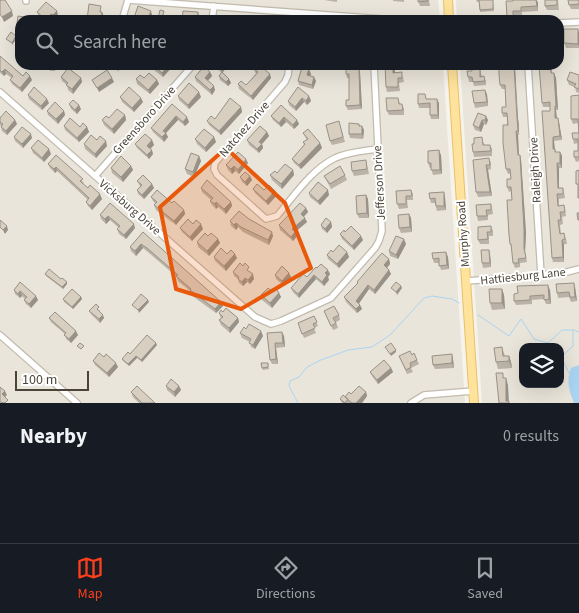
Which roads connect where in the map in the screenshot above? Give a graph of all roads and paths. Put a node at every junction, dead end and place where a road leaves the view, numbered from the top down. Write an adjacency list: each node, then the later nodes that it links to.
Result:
1 (128, 0): 3 (street); 5 (street)
2 (448, 0): 9 (main road)
3 (214, 6): 4 (street); 6 (street)
4 (296, 11): 7 (street); 8 (street)
5 (124, 15)
6 (213, 15)
7 (296, 15)
8 (336, 15)
9 (449, 15)
10 (579, 22): 11 (street)
11 (564, 24)
12 (189, 70): 19 (street, Greensboro Drive)
13 (288, 70): 18 (street, Natchez Drive)
14 (374, 70): 18 (street, Jefferson Drive)
15 (452, 70): 22 (main road, Murphy Road)
16 (528, 70): 21 (street, Raleigh Drive)
17 (0, 92): 19 (street, Vicksburg Drive)
18 (377, 149): 23 (street, Jefferson Drive)
19 (95, 176): 23 (street, Vicksburg Drive)
20 (579, 269): 21 (street, Hattiesburg Lane)
21 (542, 275): 22 (street, Hattiesburg Lane)
22 (467, 282): 25 (main road, Murphy Road)
23 (261, 321)
24 (0, 335): 26 (street)
25 (473, 392): 27 (street); 28 (main road, Murphy Road)
26 (77, 403)
27 (411, 403)
28 (474, 403)

